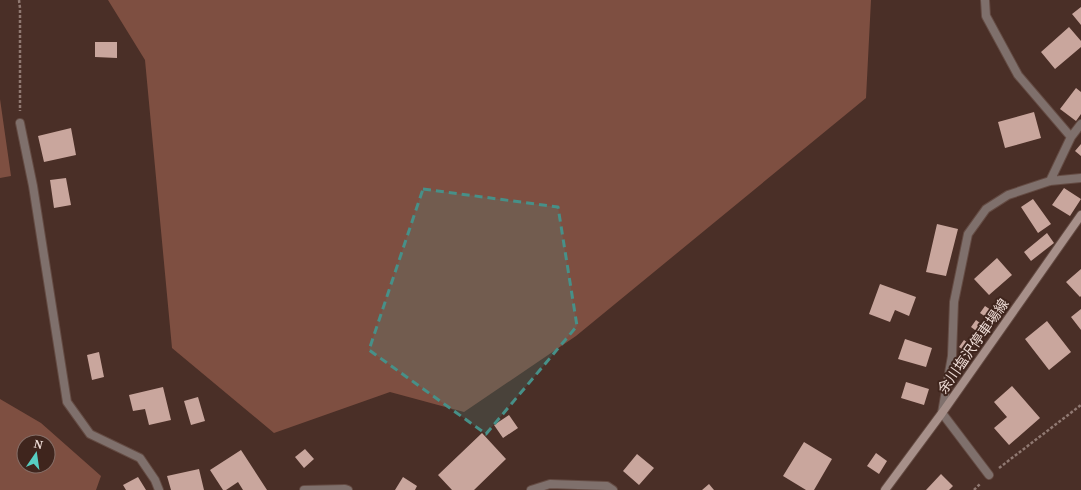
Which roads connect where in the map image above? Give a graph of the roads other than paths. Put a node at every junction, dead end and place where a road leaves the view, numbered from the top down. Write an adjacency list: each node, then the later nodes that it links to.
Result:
1 (985, 0): 4 (street)
2 (20, 123): 10 (street)
3 (1081, 124): 4 (street)
4 (1071, 137): 6 (street)
5 (1081, 178): 6 (street)
6 (1050, 181): 8 (street)
7 (1081, 215): 8 (main road, 余川塩沢停車場線)
8 (942, 413): 9 (street); 15 (main road, 余川塩沢停車場線)
9 (989, 475)
10 (158, 490)
11 (304, 490): 12 (street)
12 (348, 490)
13 (531, 490): 14 (street)
14 (613, 490)
15 (885, 490)

